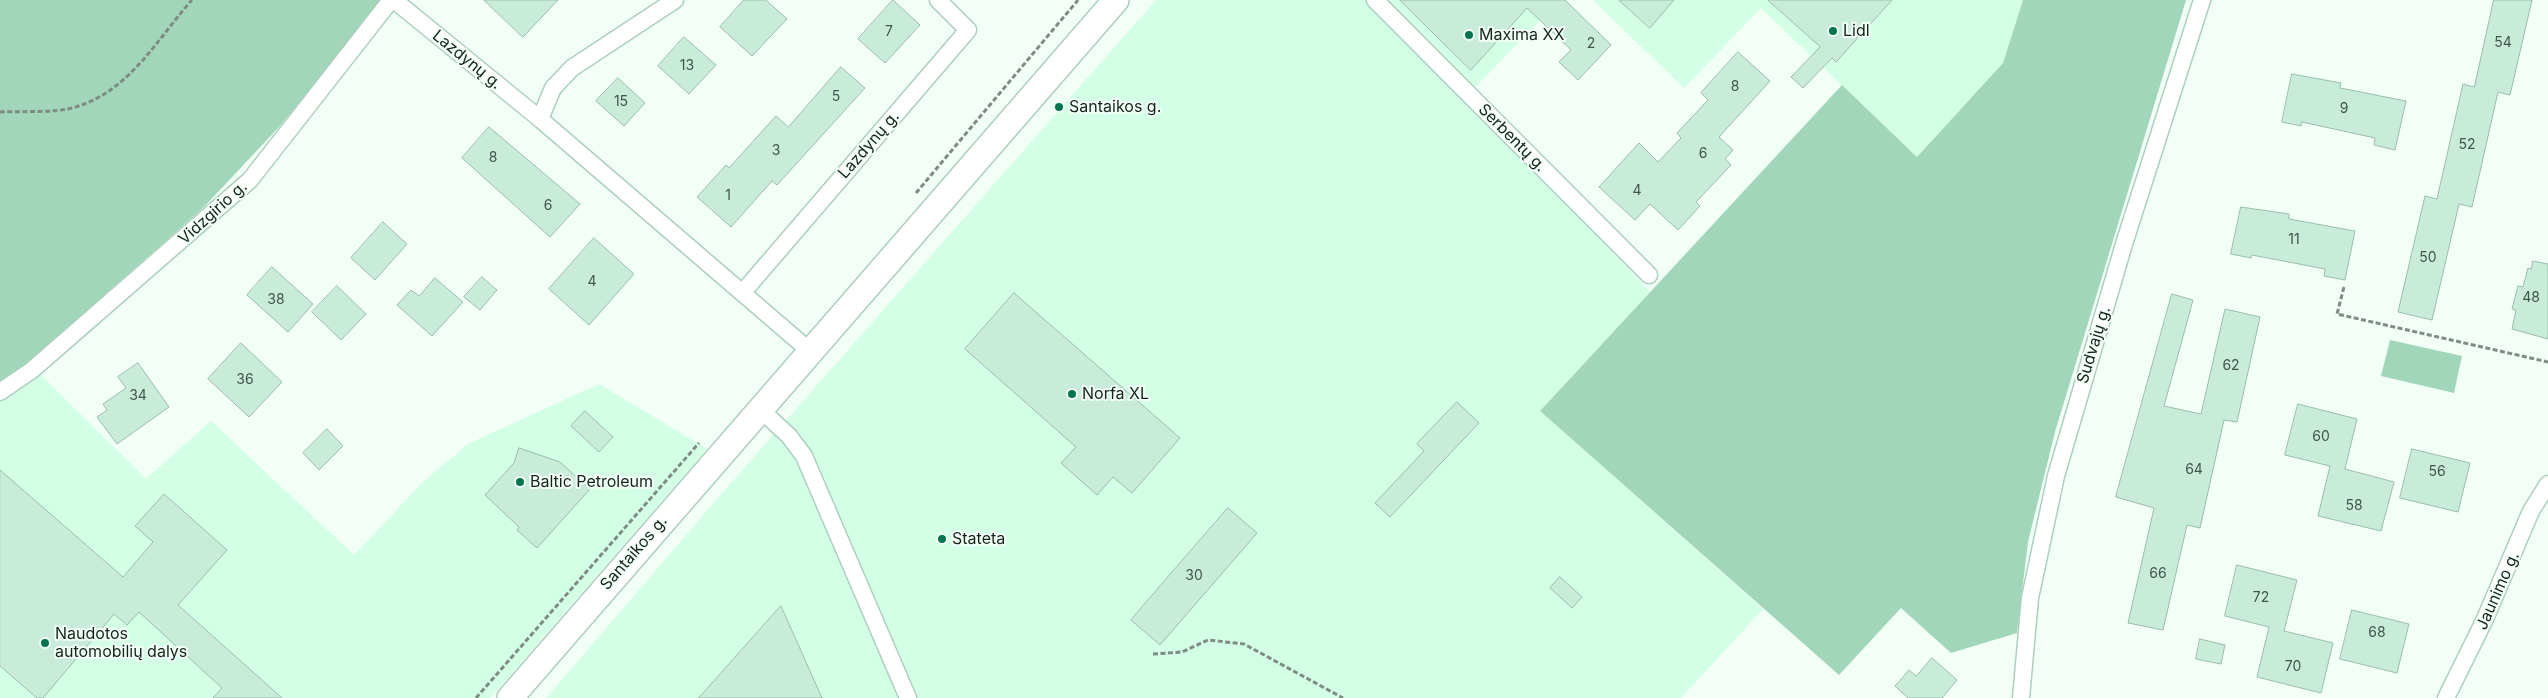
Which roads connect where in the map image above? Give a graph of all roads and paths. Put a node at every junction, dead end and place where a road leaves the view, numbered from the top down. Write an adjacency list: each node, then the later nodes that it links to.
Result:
1 (192, 0): 8 (path)
2 (392, 0): 9 (street, Lazdynų g.); 15 (street, Vidzgirio g.)
3 (675, 0): 9 (street)
4 (938, 0): 12 (street, Lazdynų g.)
5 (1116, 0): 13 (main road, Santaikos g.)
6 (1375, 0): 10 (street, Serbentų g.)
7 (2202, 0): 22 (street, Sudvajų g.)
8 (0, 112)
9 (540, 119): 12 (street, Lazdynų g.)
10 (1649, 274)
11 (2344, 287): 14 (path)
12 (743, 292): 13 (street, Lazdynų g.)
13 (811, 352): 16 (main road, Santaikos g.)
14 (2548, 362)
15 (0, 392)
16 (761, 410): 19 (main road, Santaikos g.); 20 (street)
17 (2548, 484): 23 (street, Jaunimo g.)
18 (1153, 654): 21 (path)
19 (510, 698)
20 (908, 698)
21 (1343, 698)
22 (2021, 698)
23 (2446, 698)

